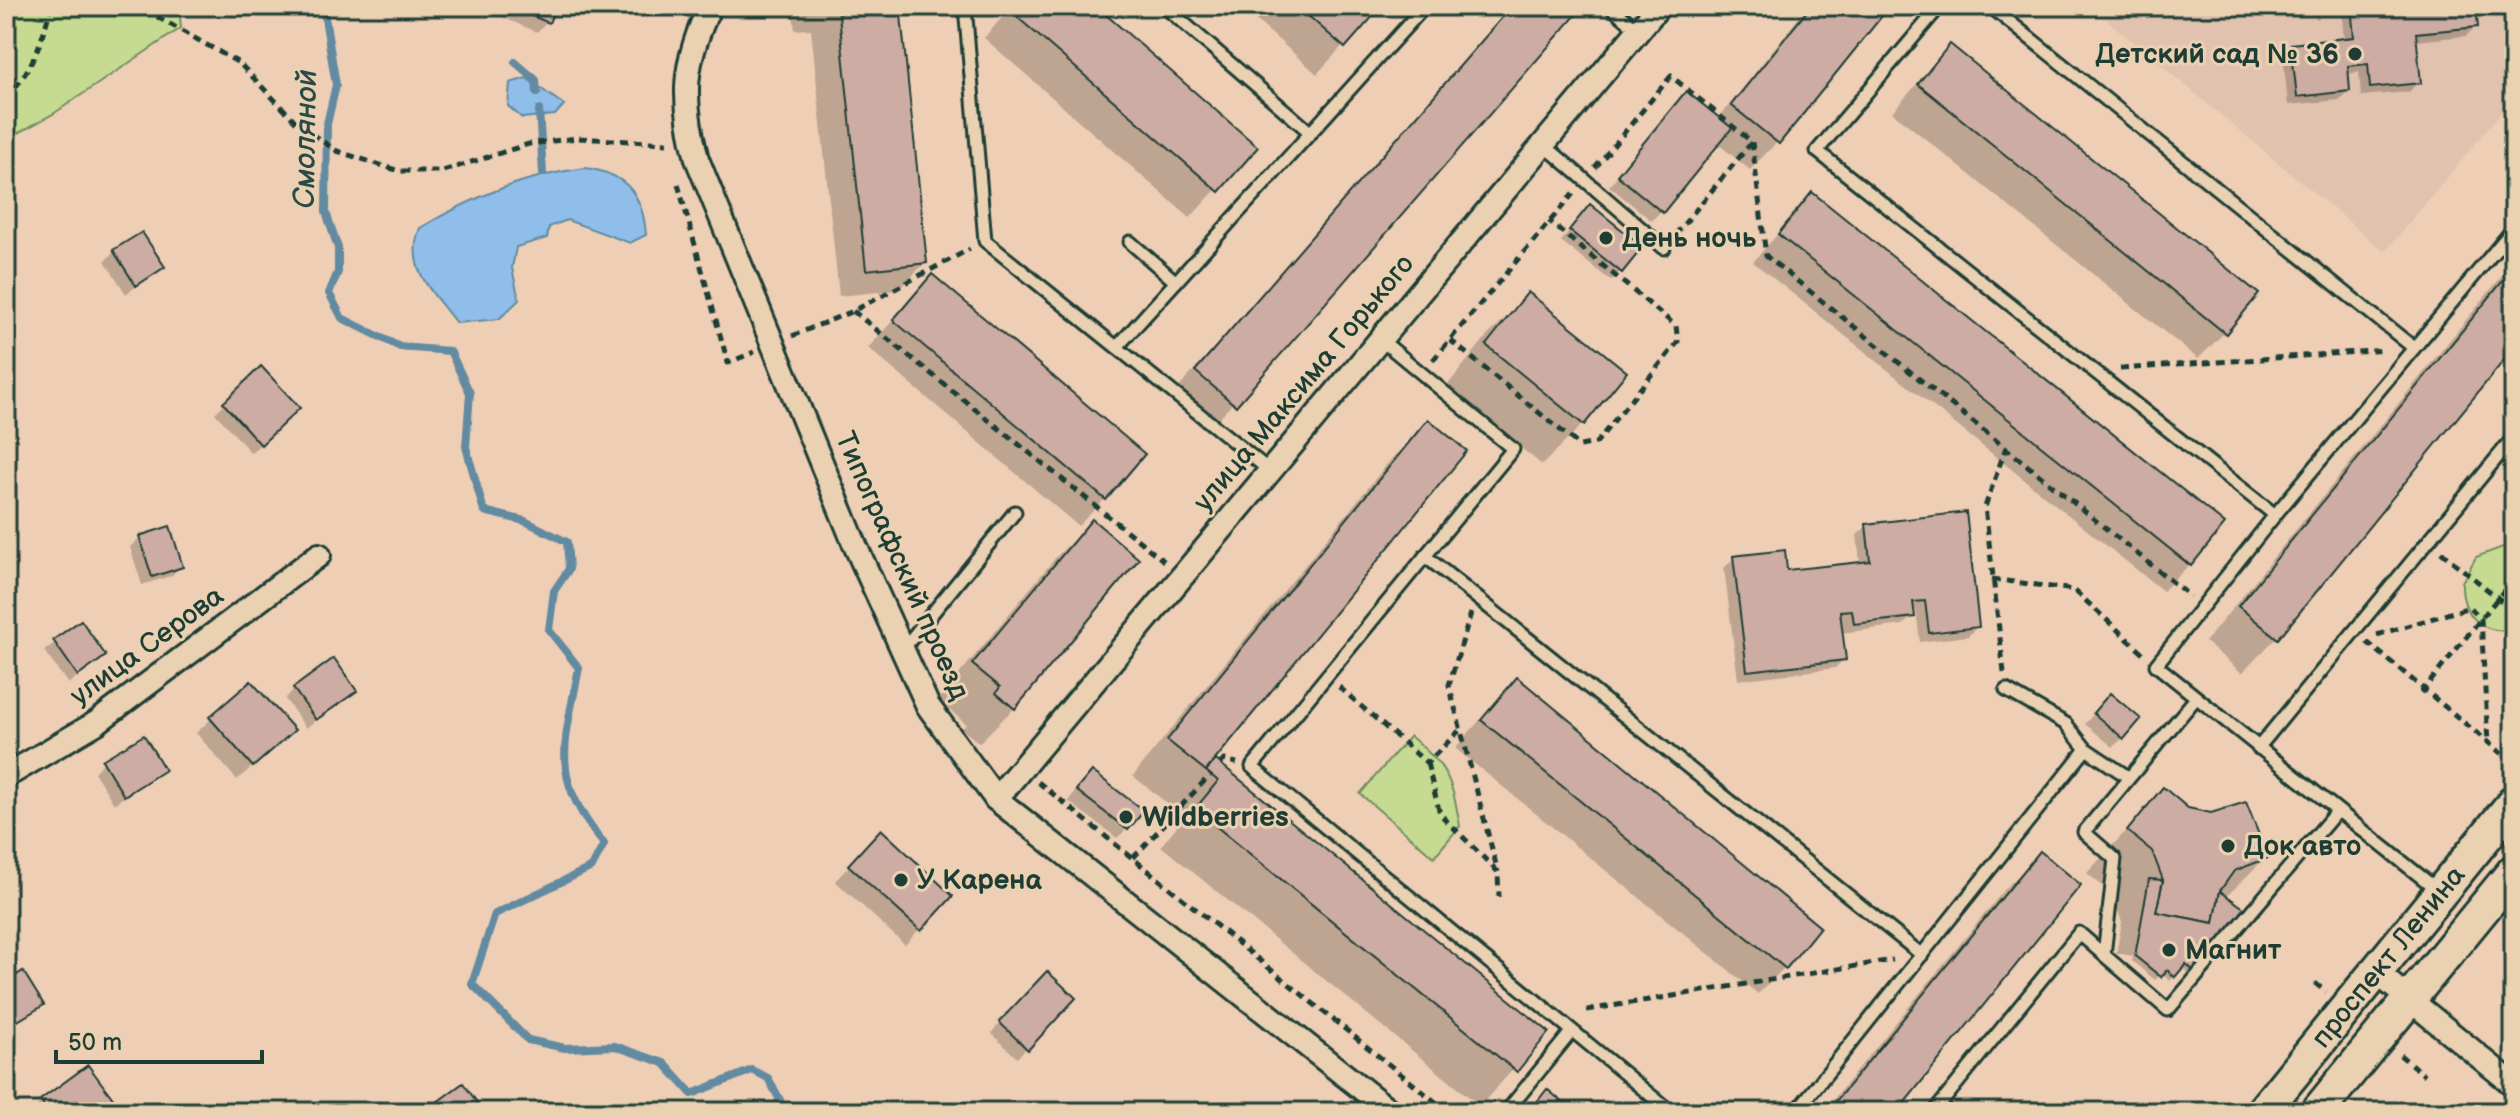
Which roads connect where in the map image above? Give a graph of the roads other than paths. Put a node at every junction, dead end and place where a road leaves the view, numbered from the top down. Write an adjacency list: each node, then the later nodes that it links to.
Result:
1 (710, 6): 25 (street, Типографский проезд)
2 (965, 6): 17 (lane)
3 (1164, 6): 10 (lane)
4 (1425, 6): 10 (lane)
5 (1610, 6): 9 (lane)
6 (1659, 6): 9 (street, улица Максима Горького)
7 (1940, 6): 22 (lane)
8 (1990, 6): 18 (lane)
9 (1638, 30): 11 (street, улица Максима Горького)
10 (1311, 133): 15 (lane)
11 (1543, 144): 14 (lane); 16 (street, улица Максима Горького)
12 (2514, 228): 18 (lane)
13 (1130, 242): 15 (lane)
14 (1664, 248)
15 (1176, 282): 17 (lane)
16 (1380, 339): 20 (street, улица Максима Горького); 24 (lane)
17 (1117, 347): 20 (lane)
18 (2414, 348): 22 (lane)
19 (2514, 437): 28 (lane)
20 (1270, 471): 32 (street, улица Максима Горького)
21 (1015, 512): 25 (lane)
22 (2275, 515): 27 (lane)
23 (319, 555): 30 (street, улица Серова)
24 (1425, 556): 37 (lane); 41 (lane)
25 (902, 649): 32 (street, Типографский проезд)
26 (2006, 690): 29 (lane)
27 (2196, 698): 28 (lane); 31 (lane)
28 (2258, 748): 34 (lane)
29 (2086, 749): 31 (lane); 37 (lane)
30 (6, 776)
31 (2128, 777): 38 (lane)
32 (996, 799): 43 (street, Типографский проезд)
33 (2514, 802): 36 (main road, проспект Ленина)
34 (2337, 811): 36 (lane); 38 (lane)
35 (2514, 871): 40 (main road, проспект Ленина)
36 (2440, 893): 39 (main road, проспект Ленина)
37 (1922, 955): 46 (lane)
38 (2104, 955): 47 (lane)
39 (2376, 972): 40 (street); 48 (main road, проспект Ленина)
40 (2409, 1000): 42 (street); 49 (main road, проспект Ленина)
41 (1572, 1031): 44 (lane); 45 (lane)
42 (2514, 1085)
43 (1377, 1108)
44 (1506, 1112)
45 (1671, 1112)
46 (1796, 1112)
47 (1934, 1112)
48 (2262, 1112)
49 (2317, 1112)

